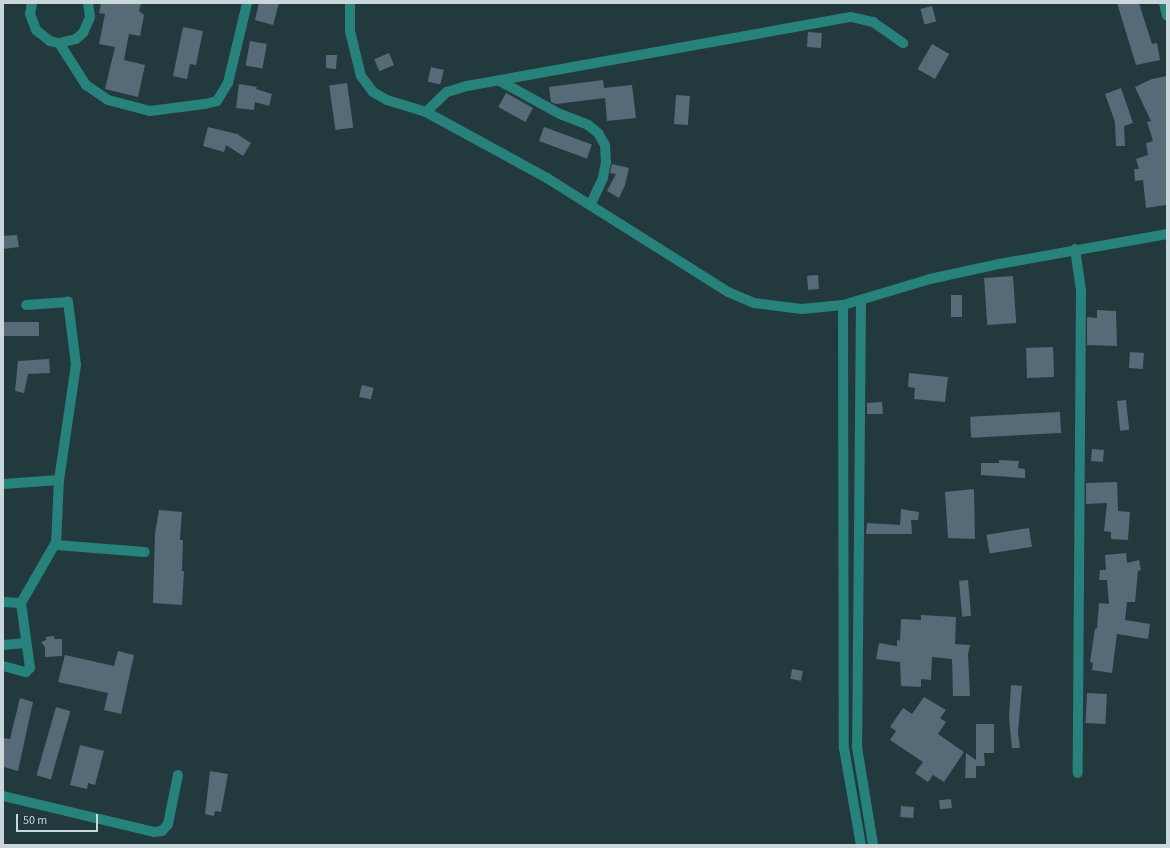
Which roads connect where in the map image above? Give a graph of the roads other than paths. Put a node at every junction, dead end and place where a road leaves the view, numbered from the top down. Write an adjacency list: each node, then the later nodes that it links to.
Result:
1 (30, 3): 8 (street)
2 (88, 3): 8 (street)
3 (247, 3): 8 (street)
4 (350, 3): 10 (street)
5 (1164, 3): 6 (street)
6 (1167, 16)
7 (903, 42): 9 (street)
8 (59, 43)
9 (500, 81): 10 (street); 11 (street)
10 (426, 112): 11 (street)
11 (591, 204): 16 (street)
12 (1167, 234): 13 (street)
13 (1075, 249): 14 (street); 26 (street)
14 (861, 301): 16 (street); 30 (street)
15 (26, 305): 17 (street)
16 (843, 305): 29 (street)
17 (59, 480): 18 (street); 19 (street)
18 (3, 484)
19 (56, 545): 20 (street); 22 (street)
20 (145, 552)
21 (3, 602): 22 (street)
22 (21, 603): 23 (street)
23 (26, 643): 24 (street); 25 (street)
24 (3, 645)
25 (3, 666)
26 (1078, 773)
27 (178, 775): 28 (street)
28 (3, 796)
29 (861, 845)
30 (873, 845)

